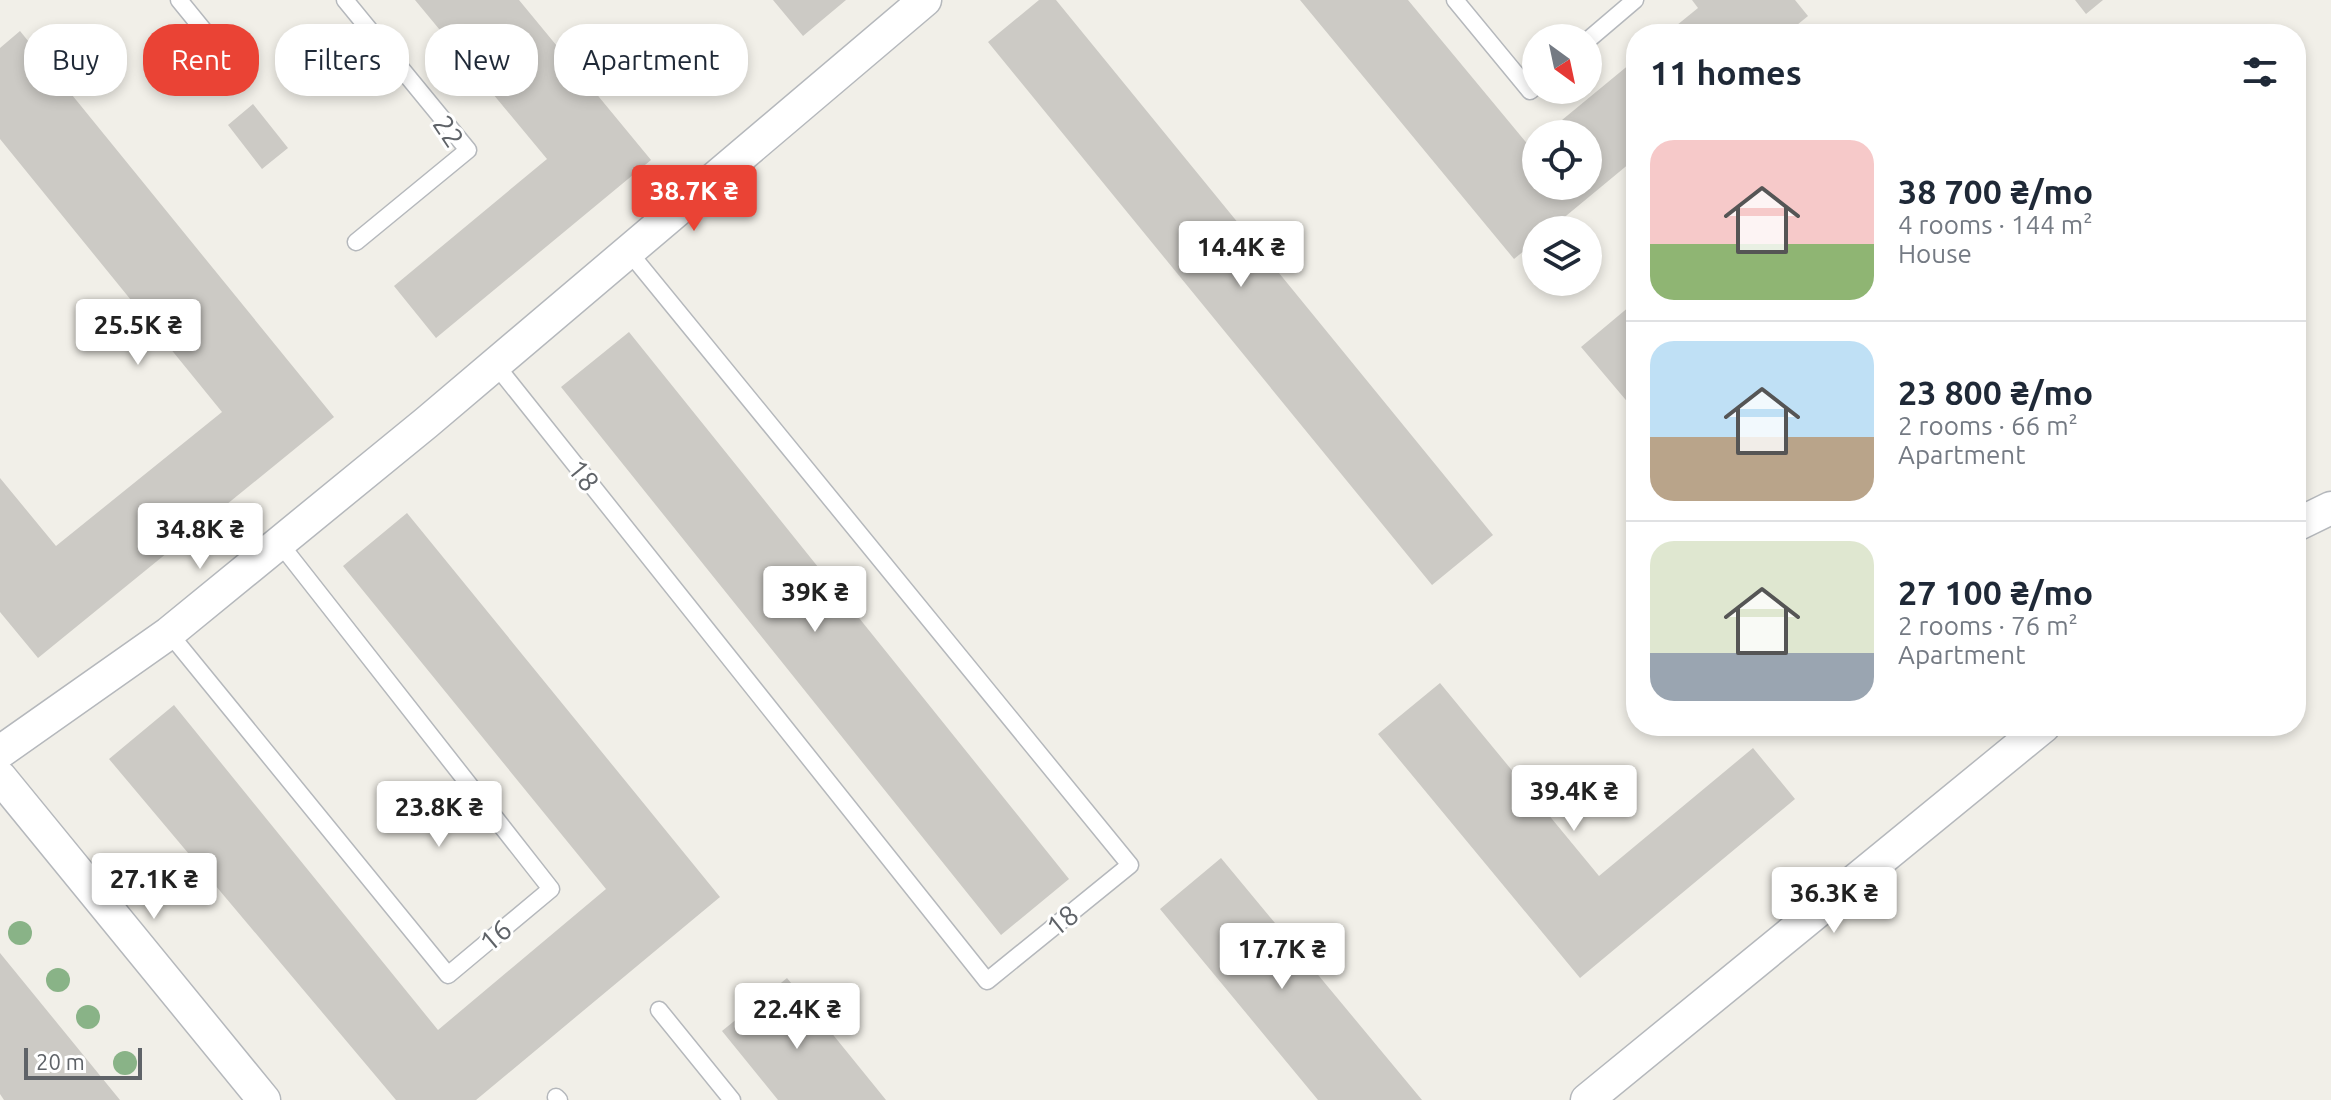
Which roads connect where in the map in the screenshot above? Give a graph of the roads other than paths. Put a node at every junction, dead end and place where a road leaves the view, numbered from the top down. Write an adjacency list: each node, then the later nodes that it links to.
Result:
1 (179, 0): 6 (lane)
2 (345, 0): 9 (lane, 22)
3 (925, 0): 10 (street)
4 (1455, 0): 8 (lane)
5 (1635, 0): 7 (lane)
6 (199, 24)
7 (1602, 28)
8 (1522, 81)
9 (356, 242)
10 (629, 252): 11 (lane, 18); 15 (street)
11 (499, 369)
12 (2331, 508): 13 (street)
13 (2306, 520)
14 (285, 550): 15 (lane, 16)
15 (169, 633): 17 (street)
16 (2032, 736): 22 (street)
17 (0, 752)
18 (0, 777): 20 (street)
19 (659, 1010): 21 (lane)
20 (264, 1100)
21 (732, 1100)
22 (1587, 1100)

